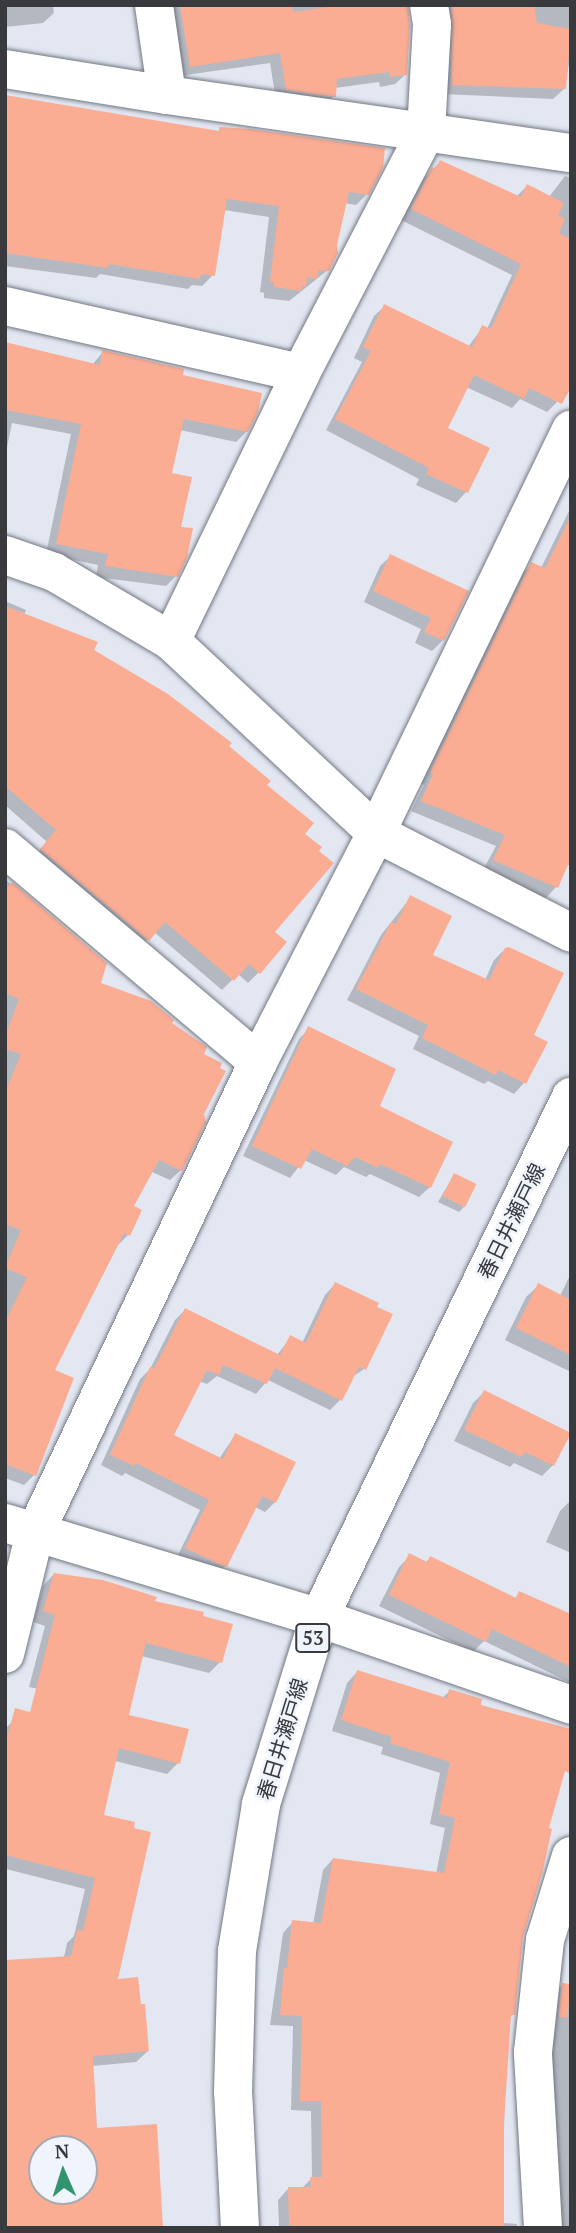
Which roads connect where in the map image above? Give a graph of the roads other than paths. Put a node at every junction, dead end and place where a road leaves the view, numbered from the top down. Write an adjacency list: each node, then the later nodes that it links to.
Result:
1 (154, 5): 4 (street)
2 (429, 5): 5 (street)
3 (5, 69): 4 (street)
4 (167, 96): 5 (street)
5 (426, 132): 6 (street); 8 (street)
6 (571, 153)
7 (5, 306): 8 (street)
8 (300, 373): 11 (street)
9 (571, 430): 12 (street)
10 (5, 555): 11 (street)
11 (171, 640): 12 (street)
12 (376, 833): 14 (street); 15 (street)
13 (5, 848): 15 (street)
14 (571, 933)
15 (258, 1062): 17 (street)
16 (571, 1097): 18 (street, 春日井瀬戸線 / 53)
17 (20, 1528): 18 (street); 19 (street)
18 (319, 1618): 20 (street); 22 (street, 春日井瀬戸線 / 53)
19 (5, 1654)
20 (571, 1705)
21 (571, 1856): 23 (street)
22 (240, 2228)
23 (543, 2228)

